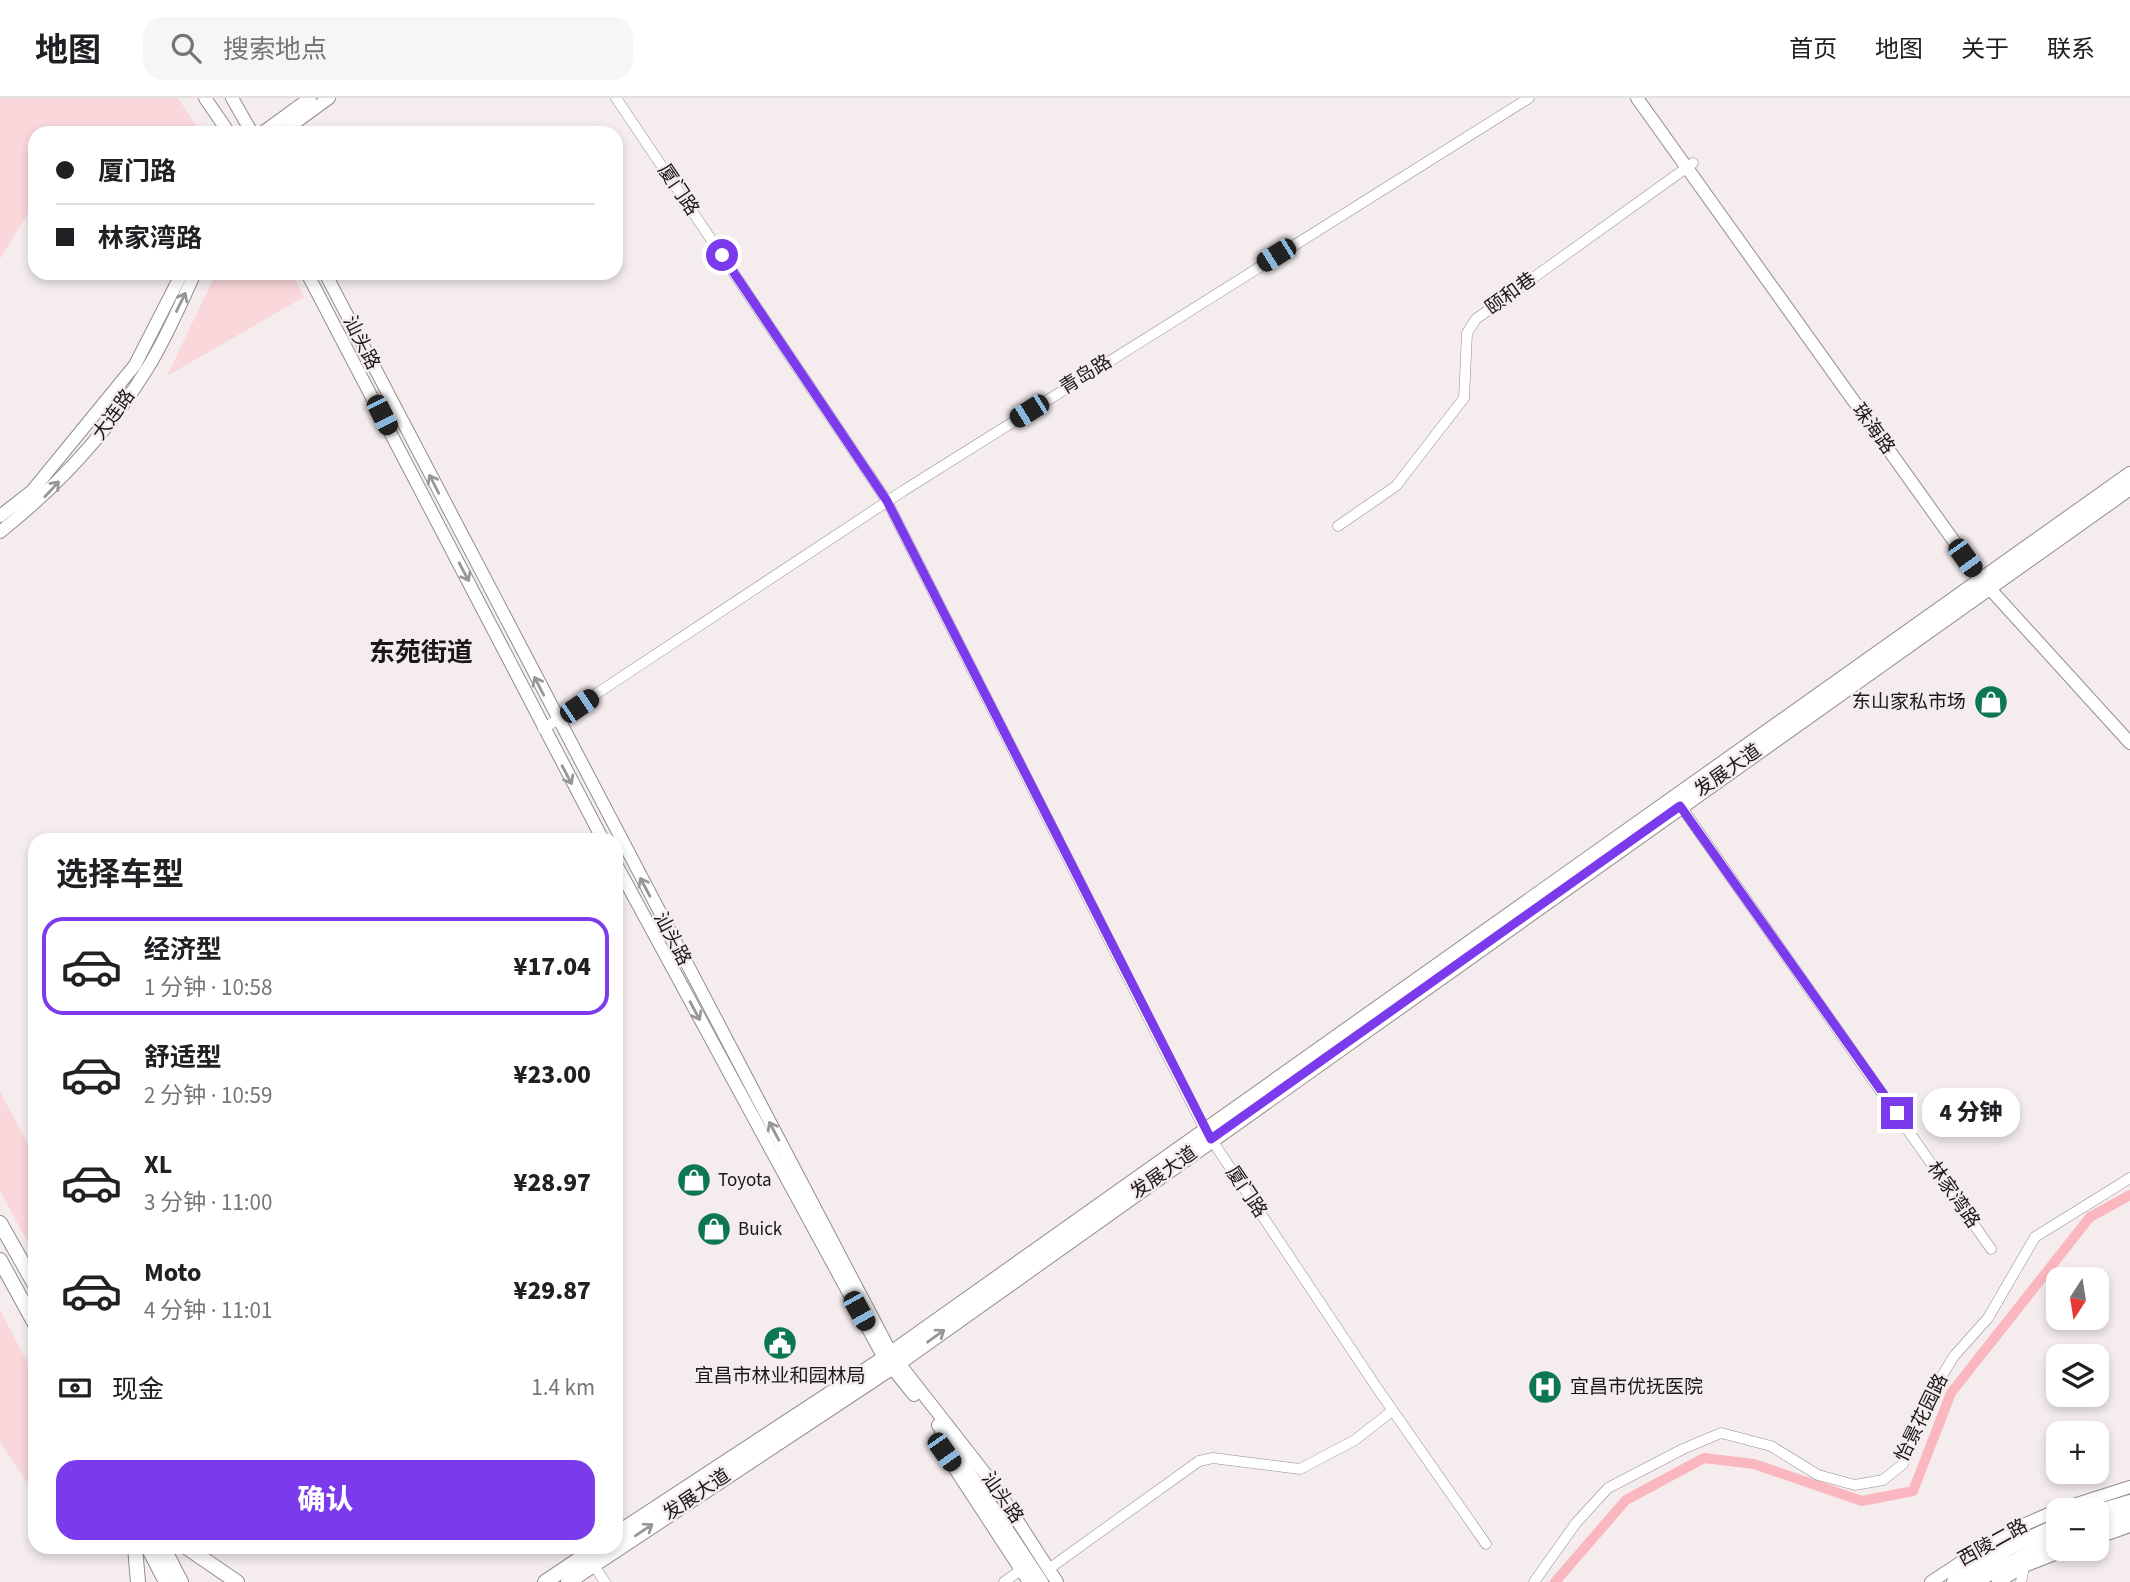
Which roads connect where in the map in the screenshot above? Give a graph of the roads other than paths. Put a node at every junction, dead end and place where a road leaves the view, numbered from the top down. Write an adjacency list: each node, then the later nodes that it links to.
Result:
1 (205, 98): 9 (main road)
2 (232, 98): 10 (main road)
3 (310, 98): 11 (main road)
4 (329, 98): 12 (main road)
5 (616, 98): 20 (street, 厦门路)
6 (1529, 98): 20 (street, 青岛路)
7 (1637, 98): 13 (main road, 珠海路)
8 (1647, 98): 13 (main road, 珠海路)
9 (224, 126)
10 (248, 126)
11 (272, 126)
12 (291, 126)
13 (1689, 165): 22 (street, 颐和巷); 24 (main road, 珠海路)
14 (178, 280): 21 (main road, 大连路)
15 (192, 280): 23 (main road, 大连路, one-way to 15)
16 (311, 280): 26 (main road, 汕头路, one-way to 26)
17 (329, 280): 25 (main road, 汕头路, one-way to 17)
18 (2130, 474): 24 (highway, 发展大道)
19 (2130, 488): 24 (highway, 发展大道)
20 (887, 501): 25 (street, 青岛路); 33 (street, 厦门路)
21 (0, 516)
22 (1338, 526)
23 (0, 532)
24 (1987, 582): 27 (main road, 珠海路); 28 (highway, 发展大道)
25 (557, 720): 26 (street, 青岛路); 30 (main road, 汕头路, one-way to 25)
26 (543, 729): 29 (main road, 汕头路, one-way to 29)
27 (2128, 735)
28 (1677, 801): 33 (highway, 发展大道); 36 (street, 林家湾路)
29 (599, 833)
30 (616, 833)
31 (623, 846): 40 (main road, 汕头路, one-way to 31)
32 (623, 877): 40 (main road, 汕头路, one-way to 40)
33 (1208, 1135): 40 (highway, 发展大道); 41 (street, 厦门路)
34 (2130, 1178): 79 (street, 怡景花园路)
35 (0, 1223): 38 (highway)
36 (1991, 1249)
37 (0, 1260): 39 (highway)
38 (28, 1272)
39 (28, 1311)
40 (892, 1360): 42 (main road, 汕头路); 51 (highway, 发展大道); 54 (highway, 发展大道, one-way to 40); 66 (main road, 汕头路)
41 (1392, 1410): 55 (street, 厦门路); 66 (street)
42 (936, 1422): 67 (main road); 77 (main road, 汕头路)
43 (2130, 1487): 44 (main road, 西陵二路)
44 (2096, 1498)
45 (2130, 1502): 46 (highway)
46 (2109, 1509)
47 (2130, 1514): 49 (highway)
48 (2046, 1515): 80 (main road, 西陵二路)
49 (2109, 1520)
50 (2130, 1526): 53 (main road)
51 (623, 1530)
52 (2046, 1531): 81 (highway)
53 (2109, 1533)
54 (623, 1544)
55 (1486, 1544)
56 (2046, 1545): 82 (highway)
57 (136, 1554): 68 (highway)
58 (152, 1554): 69 (highway)
59 (167, 1554): 70 (highway)
60 (196, 1554): 71 (highway)
61 (587, 1554): 72 (highway)
62 (608, 1554): 64 (highway, 发展大道, one-way to 62)
63 (2046, 1558): 65 (main road, 西陵二路)
64 (593, 1564): 73 (highway, 发展大道); 74 (street)
65 (2024, 1566): 82 (highway); 83 (main road, 西陵二路); 84 (street)
66 (1050, 1568): 78 (main road, 汕头路)
67 (1022, 1569): 75 (street); 76 (main road)
68 (138, 1582)
69 (166, 1582)
70 (181, 1582)
71 (237, 1582)
72 (545, 1582)
73 (568, 1582)
74 (605, 1582)
75 (1004, 1582)
76 (1029, 1582)
77 (1042, 1582)
78 (1058, 1582)
79 (1534, 1582)
80 (1931, 1582)
81 (1954, 1582)
82 (1973, 1582)
83 (1998, 1582)
84 (2021, 1582)

